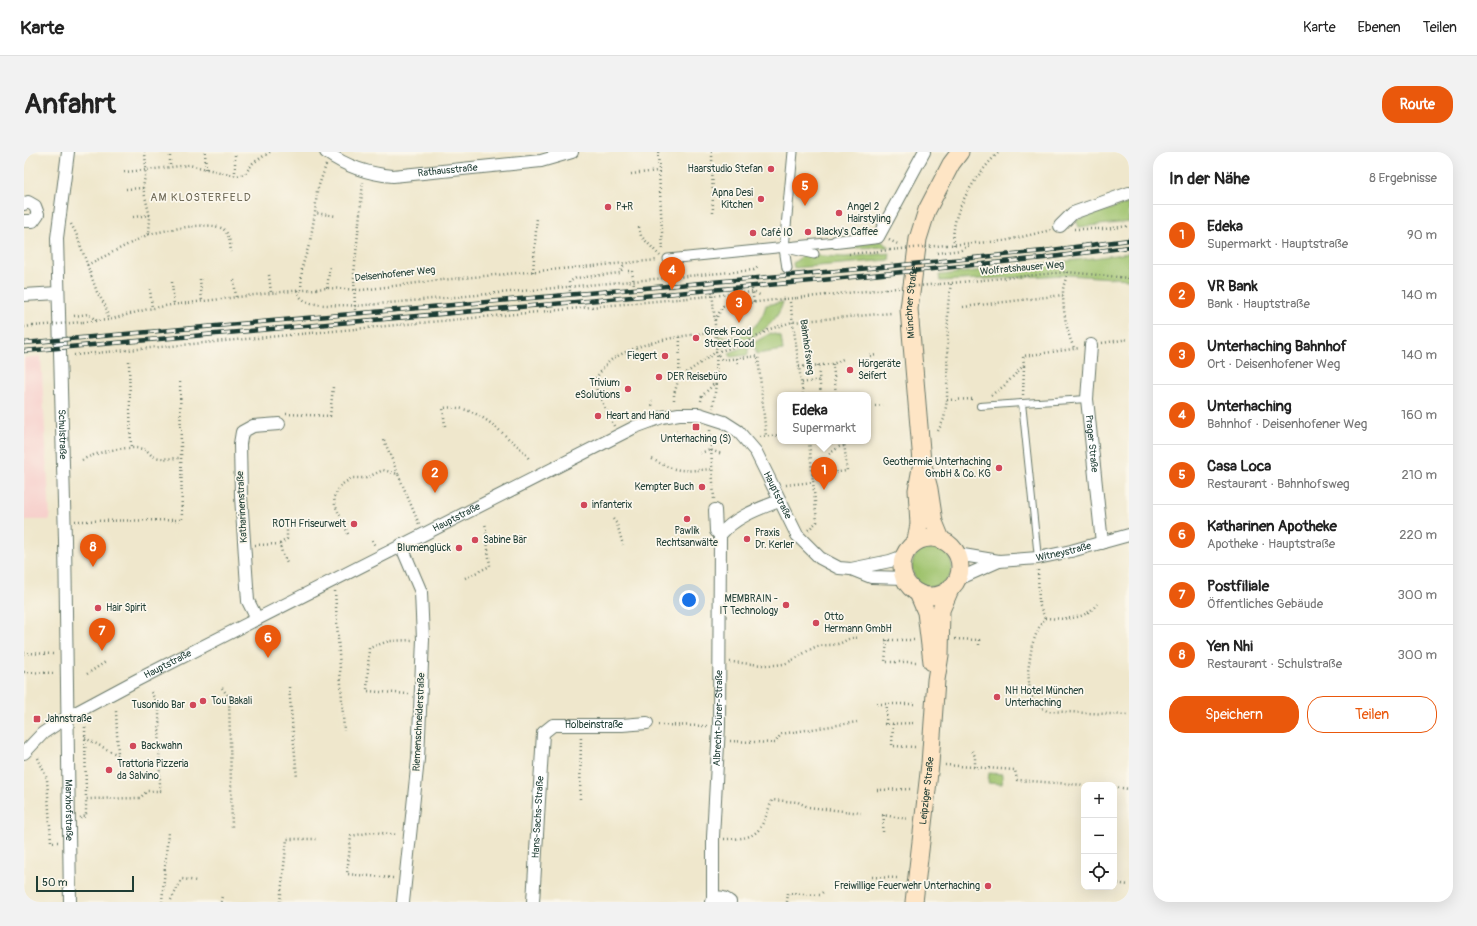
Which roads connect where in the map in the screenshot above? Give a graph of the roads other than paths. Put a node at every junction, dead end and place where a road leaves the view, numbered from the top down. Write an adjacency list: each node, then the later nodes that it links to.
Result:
1 (68, 152): 16 (street, Schulstraße)
2 (572, 152): 6 (street, Rathausstraße)
3 (793, 152): 12 (street)
4 (924, 152): 11 (street)
5 (960, 152): 23 (main road, Münchner Straße)
6 (330, 153)
7 (1129, 193): 10 (street)
8 (24, 204): 9 (street)
9 (24, 221)
10 (1060, 226)
11 (836, 242): 12 (street)
12 (784, 248): 13 (street); 14 (street); 15 (street)
13 (814, 254)
14 (666, 259)
15 (784, 266)
16 (58, 293): 17 (street); 42 (street, Schulstraße)
17 (24, 295)
18 (1091, 345): 19 (street, Prager Straße)
19 (1087, 398): 20 (lane); 30 (street, Prager Straße)
20 (1022, 403): 21 (lane); 34 (lane)
21 (980, 406)
22 (279, 424): 40 (street, Katharinenstraße)
23 (922, 462): 28 (main road, Münchner Straße); 29 (main road, Münchner Straße)
24 (779, 501): 25 (street); 31 (street, Hauptstraße); 36 (street, Hauptstraße)
25 (733, 522): 27 (street); 27 (street, Albrecht-Dürer-Straße)
26 (1128, 533): 30 (street, Witneystraße)
27 (720, 535): 46 (street, Albrecht-Dürer-Straße)
28 (941, 539): 29 (main road); 32 (main road)
29 (916, 541): 33 (main road)
30 (1102, 543): 34 (street, Witneystraße)
31 (401, 545): 40 (street, Hauptstraße); 48 (street, Riemenschneiderstraße)
32 (957, 554): 35 (street, Witneystraße); 38 (main road)
33 (904, 556): 36 (street, Hauptstraße); 37 (main road)
34 (1038, 558): 35 (street, Witneystraße)
35 (999, 561): 38 (street, Witneystraße)
36 (851, 569): 37 (street, Hauptstraße)
37 (905, 578): 39 (main road)
38 (954, 584): 39 (main road); 41 (main road, Leipziger Straße)
39 (918, 593): 41 (main road, Leipziger Straße)
40 (257, 619): 42 (street, Hauptstraße)
41 (936, 680): 51 (main road, Leipziger Straße)
42 (66, 718): 45 (street, Hauptstraße); 47 (street, Marxhofstraße)
43 (648, 723): 44 (street, Holbeinstraße)
44 (543, 733): 49 (street, Hans-Sachs-Straße)
45 (24, 754)
46 (712, 901): 50 (street, Albrecht-Dürer-Straße)
47 (70, 902)
48 (402, 902)
49 (533, 902)
50 (730, 902)
51 (914, 902)

